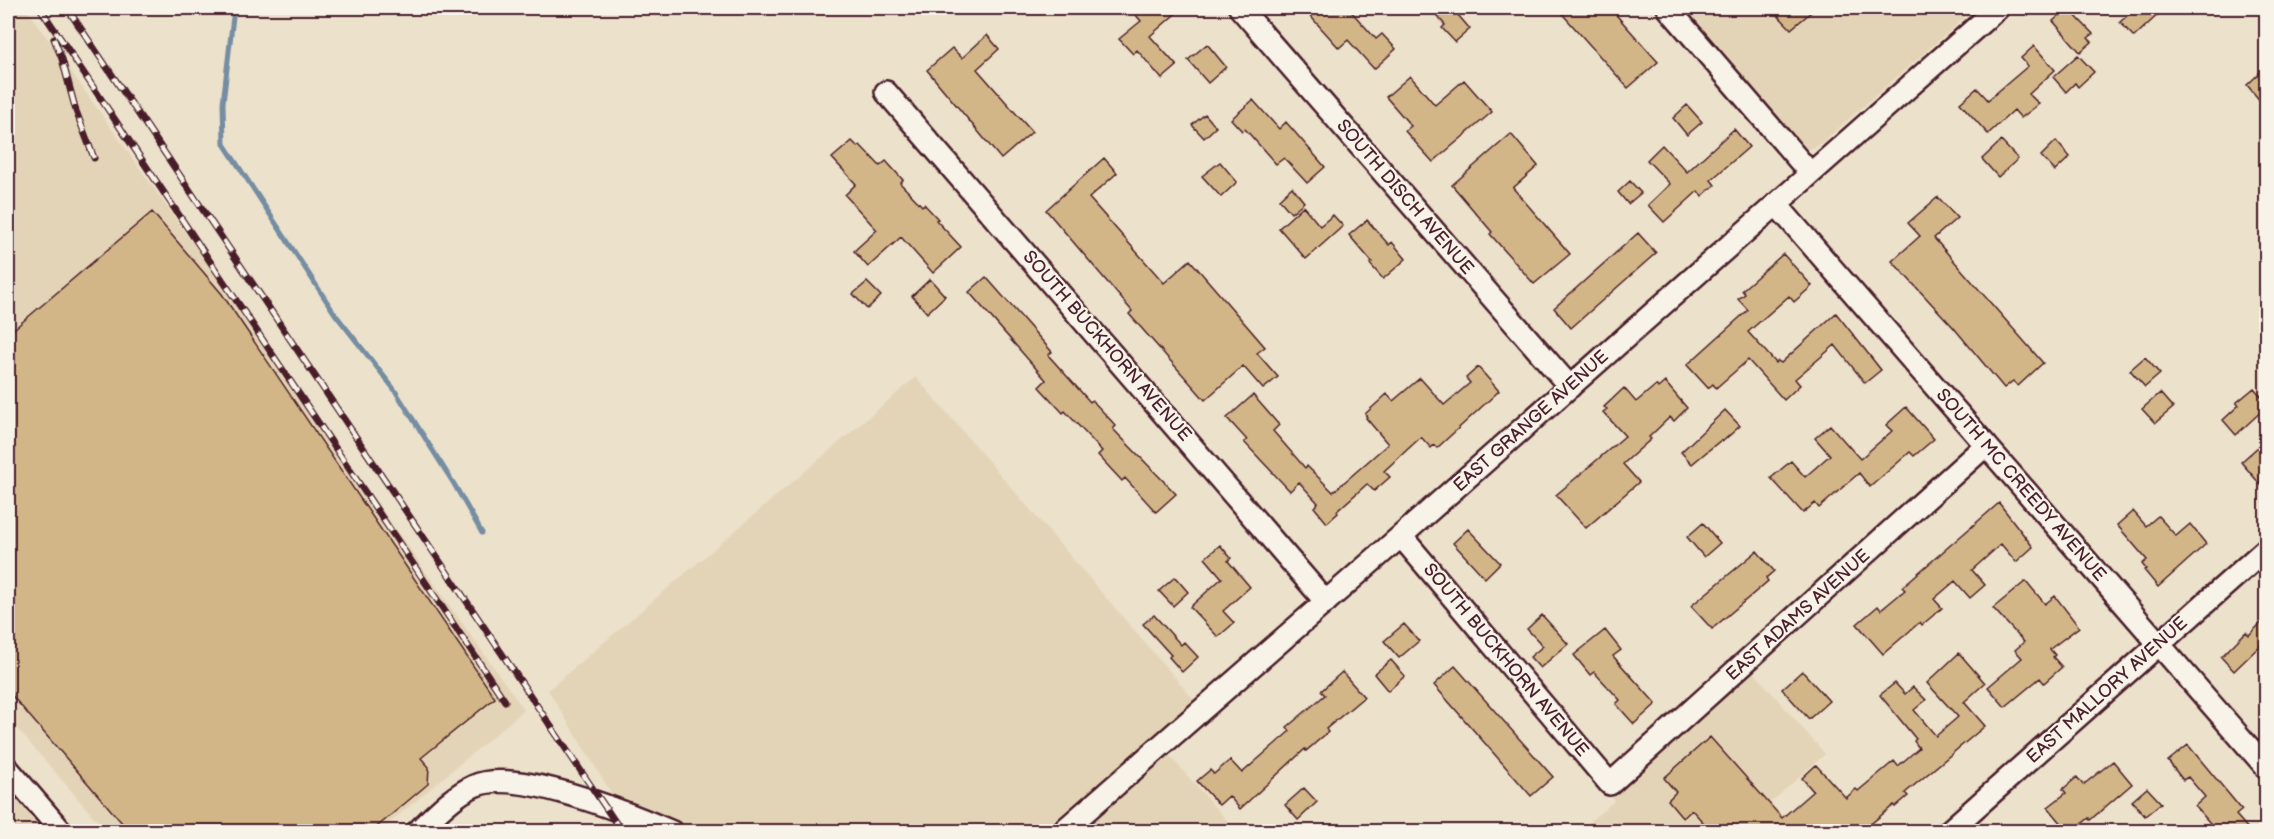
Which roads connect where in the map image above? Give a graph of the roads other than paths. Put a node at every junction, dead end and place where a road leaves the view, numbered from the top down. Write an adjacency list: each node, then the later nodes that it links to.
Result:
1 (1240, 8): 7 (street, SOUTH DISCH AVENUE)
2 (1668, 8): 5 (street)
3 (1998, 8): 5 (street, EAST GRANGE AVENUE)
4 (886, 92): 11 (street, SOUTH BUCKHORN AVENUE)
5 (1810, 173): 6 (street, EAST GRANGE AVENUE)
6 (1776, 204): 7 (street, EAST GRANGE AVENUE); 8 (street, SOUTH MC CREEDY AVENUE)
7 (1570, 387): 9 (street, EAST GRANGE AVENUE)
8 (1986, 446): 12 (street, SOUTH MC CREEDY AVENUE); 15 (street, EAST ADAMS AVENUE)
9 (1401, 536): 11 (street, EAST GRANGE AVENUE); 15 (street, SOUTH BUCKHORN AVENUE)
10 (2266, 549): 12 (street, EAST MALLORY AVENUE)
11 (1326, 602): 19 (street, EAST GRANGE AVENUE)
12 (2159, 643): 13 (street, SOUTH MC CREEDY AVENUE); 20 (street, EAST MALLORY AVENUE)
13 (2266, 766)
14 (8, 769): 16 (street)
15 (1610, 784)
16 (62, 831)
17 (417, 831): 18 (street)
18 (672, 831)
19 (1062, 831)
20 (1948, 831)

